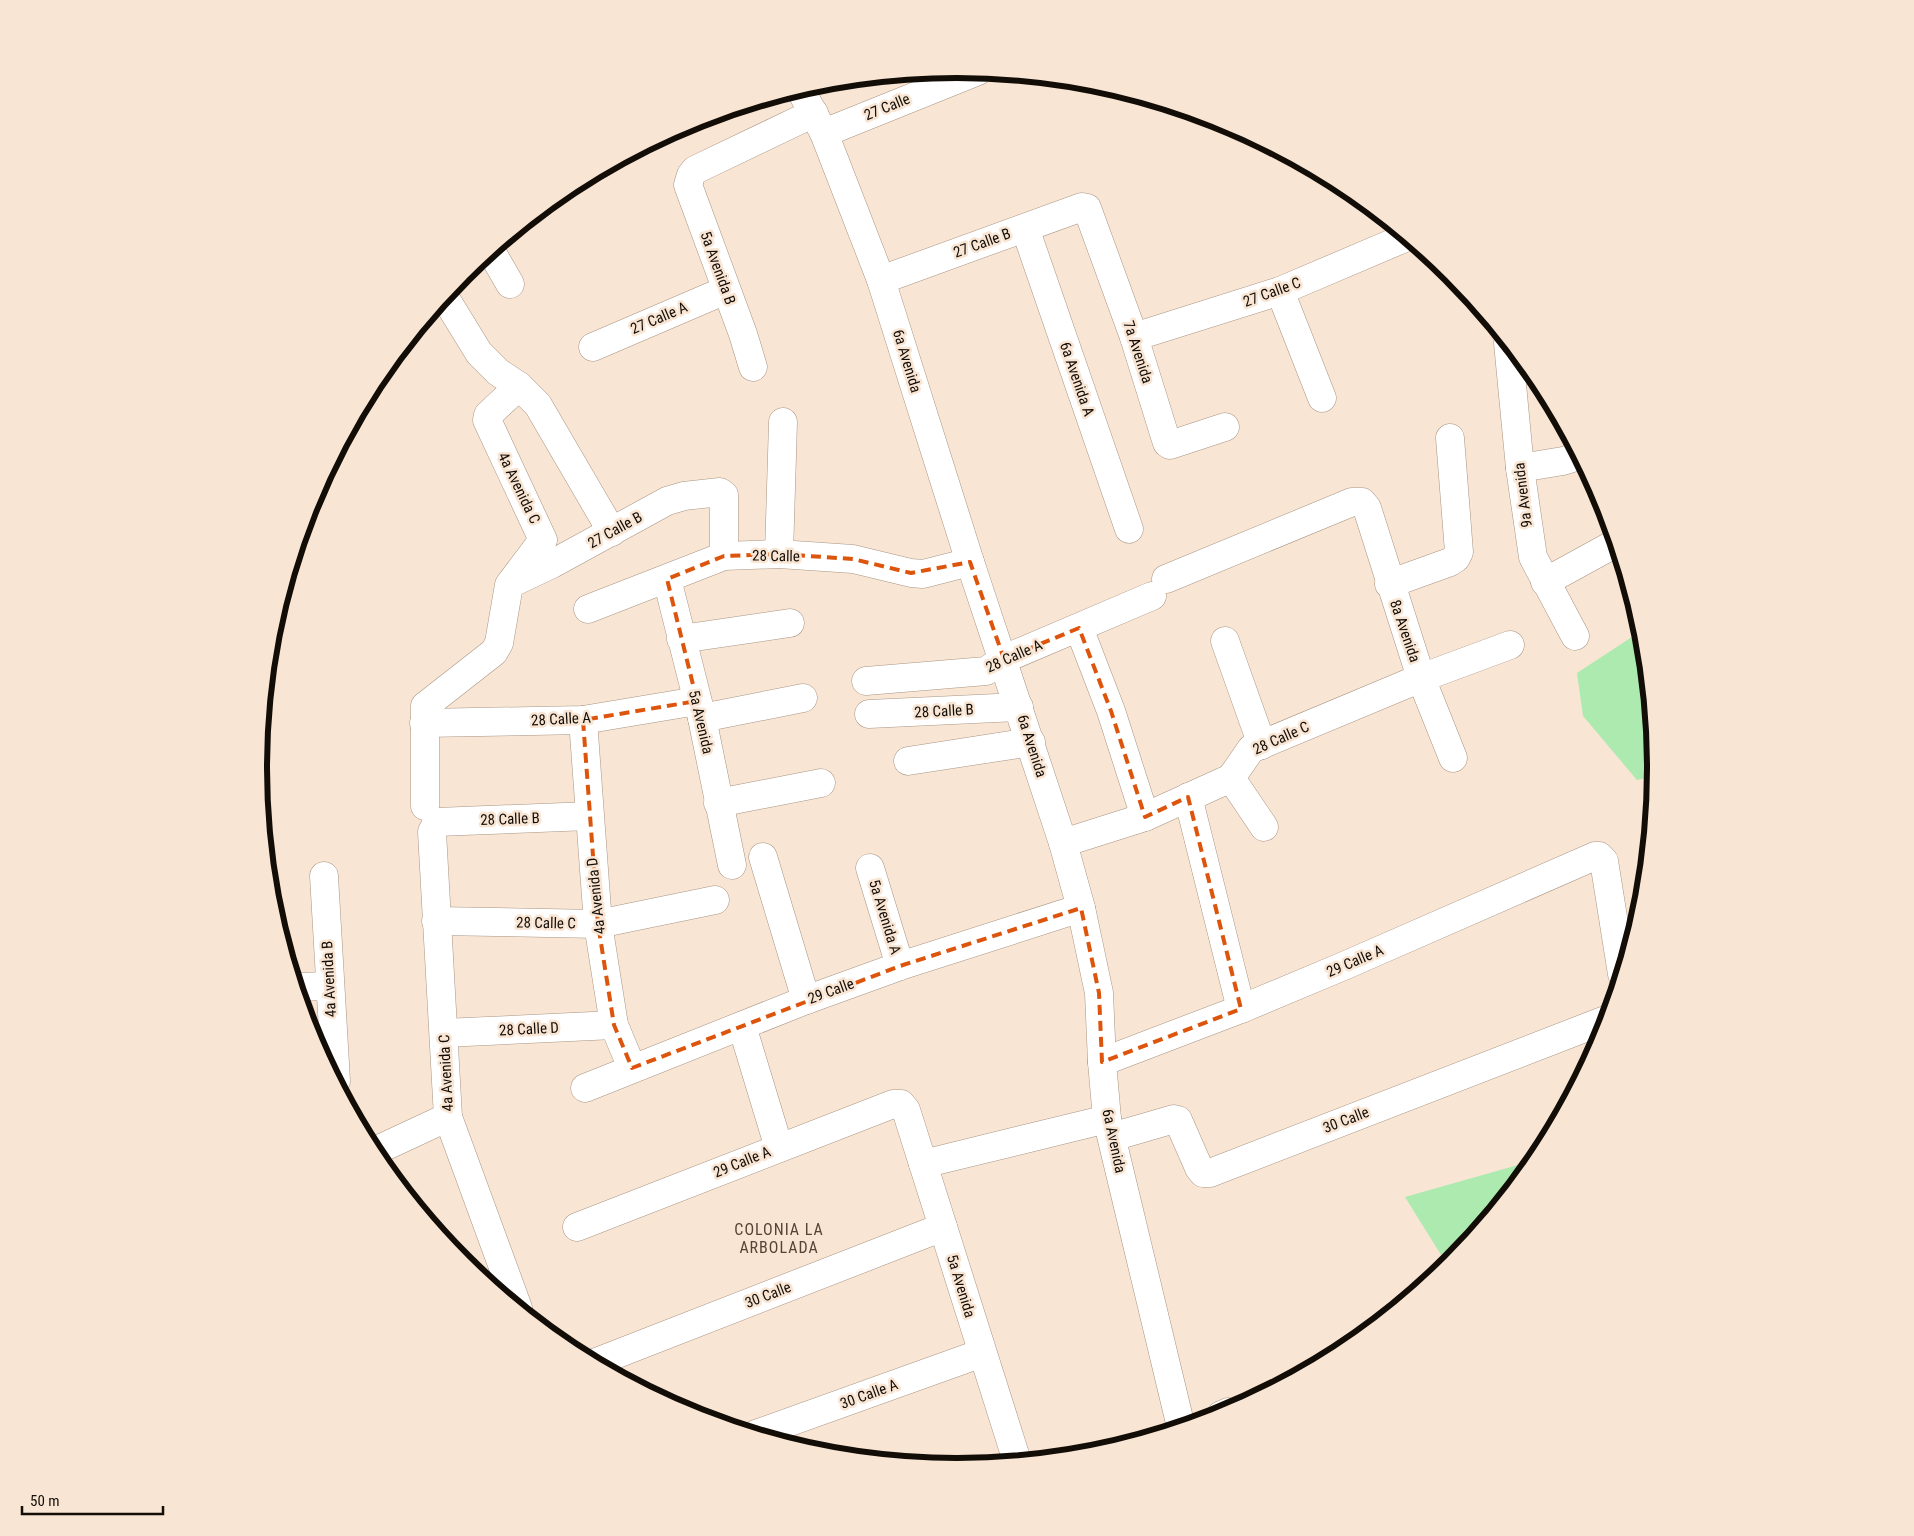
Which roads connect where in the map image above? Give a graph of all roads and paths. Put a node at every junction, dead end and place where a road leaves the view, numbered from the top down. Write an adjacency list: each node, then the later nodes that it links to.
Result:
1 (957, 78): 3 (street, 27 Calle)
2 (803, 95): 3 (street, 6a Avenida)
3 (819, 123): 8 (street, 6a Avenida); 10 (street, 5a Avenida B)
4 (1082, 207): 5 (street, 27 Calle B); 13 (street, 7a Avenida)
5 (1025, 228): 8 (street, 27 Calle B); 25 (street, 6a Avenida A)
6 (1401, 240): 11 (street, 27 Calle C)
7 (494, 256): 9 (street)
8 (881, 280): 30 (street, 6a Avenida)
9 (510, 284)
10 (726, 290): 14 (street, 27 Calle A); 16 (street, 5a Avenida B)
11 (1280, 291): 13 (street, 27 Calle C); 18 (street)
12 (448, 302): 17 (street)
13 (1134, 337): 20 (street, 7a Avenida)
14 (593, 347)
15 (1509, 354): 23 (street, 9a Avenida)
16 (753, 367)
17 (519, 386): 26 (street); 34 (street, 4a Avenida C)
18 (1322, 398)
19 (783, 422): 28 (street)
20 (1225, 428)
21 (1450, 438): 33 (street)
22 (1573, 458): 23 (street)
23 (1520, 468): 32 (street, 9a Avenida)
24 (1362, 502): 33 (street, 8a Avenida); 37 (street, 28 Calle A)
25 (1129, 530)
26 (612, 532): 29 (street, 27 Calle B); 34 (street, 27 Calle B)
27 (1611, 546): 32 (street)
28 (779, 554): 29 (street, 28 Calle); 30 (street, 28 Calle)
29 (724, 556): 31 (street, 28 Calle)
30 (970, 562): 42 (street, 6a Avenida)
31 (666, 579): 35 (street, 28 Calle); 39 (street, 5a Avenida)
32 (1545, 582): 38 (street, 9a Avenida)
33 (1389, 584): 43 (street, 8a Avenida)
34 (509, 585): 50 (street, 4a Avenida C)
35 (588, 609)
36 (790, 623): 39 (street)
37 (1079, 628): 42 (street, 28 Calle A); 61 (street)
38 (1575, 636)
39 (681, 639): 47 (street, 5a Avenida)
40 (1225, 641): 52 (street)
41 (1510, 645): 43 (street, 28 Calle C)
42 (1004, 659): 44 (street, 28 Calle A); 46 (street, 6a Avenida)
43 (1421, 678): 52 (street, 28 Calle C); 53 (street, 8a Avenida)
44 (866, 681)
45 (803, 698): 47 (street)
46 (1019, 707): 48 (street, 28 Calle B); 51 (street, 6a Avenida)
47 (699, 710): 49 (street, 28 Calle A); 58 (street, 5a Avenida)
48 (869, 714)
49 (582, 720): 50 (street, 28 Calle A); 60 (street, 4a Avenida D)
50 (424, 723): 59 (street, 4a Avenida C)
51 (1031, 742): 54 (street); 63 (street, 6a Avenida)
52 (1262, 745): 55 (street, 28 Calle C)
53 (1453, 758)
54 (908, 760)
55 (1232, 778): 57 (street); 62 (street)
56 (821, 783): 58 (street)
57 (1188, 797): 61 (street); 77 (street)
58 (718, 803): 65 (street, 5a Avenida)
59 (429, 816): 60 (street, 28 Calle B); 70 (street, 4a Avenida C)
60 (589, 816): 71 (street, 4a Avenida D)
61 (1145, 817): 63 (street)
62 (1264, 827)
63 (1063, 843): 69 (street, 6a Avenida)
64 (763, 857): 76 (street)
65 (732, 865)
66 (870, 868): 73 (street, 5a Avenida A)
67 (324, 876): 74 (street, 4a Avenida B)
68 (715, 900): 71 (street, 28 Calle C)
69 (1081, 908): 73 (street, 29 Calle); 82 (street, 6a Avenida)
70 (436, 921): 71 (street, 28 Calle C); 81 (street, 4a Avenida C)
71 (598, 924): 79 (street, 4a Avenida D)
72 (1620, 961): 77 (street, 29 Calle A)
73 (900, 966): 76 (street, 29 Calle)
74 (330, 986): 75 (street); 83 (street, 4a Avenida B)
75 (302, 987)
76 (806, 1000): 80 (street, 29 Calle)
77 (1242, 1009): 82 (street, 29 Calle A)
78 (1599, 1023): 88 (street, 30 Calle)
79 (614, 1025): 81 (street, 28 Calle D); 84 (street, 4a Avenida D)
80 (742, 1026): 84 (street, 29 Calle); 90 (street)
81 (444, 1033): 87 (street, 4a Avenida C)
82 (1102, 1062): 88 (street, 6a Avenida)
83 (335, 1067)
84 (632, 1068): 85 (street, 29 Calle)
85 (585, 1088)
86 (906, 1110): 90 (street, 29 Calle A); 91 (street, 5a Avenida)
87 (448, 1117): 89 (street); 94 (street, 4a Avenida C)
88 (1110, 1128): 91 (street, 30 Calle); 97 (street, 6a Avenida)
89 (381, 1148)
90 (780, 1148): 93 (street, 29 Calle A)
91 (923, 1164): 92 (street, 5a Avenida)
92 (943, 1227): 95 (street, 5a Avenida); 96 (street, 30 Calle)
93 (577, 1228)
94 (514, 1297)
95 (982, 1353): 98 (street, 30 Calle A); 99 (street, 5a Avenida)
96 (602, 1360)
97 (1180, 1422)
98 (765, 1431)
99 (1014, 1456)

